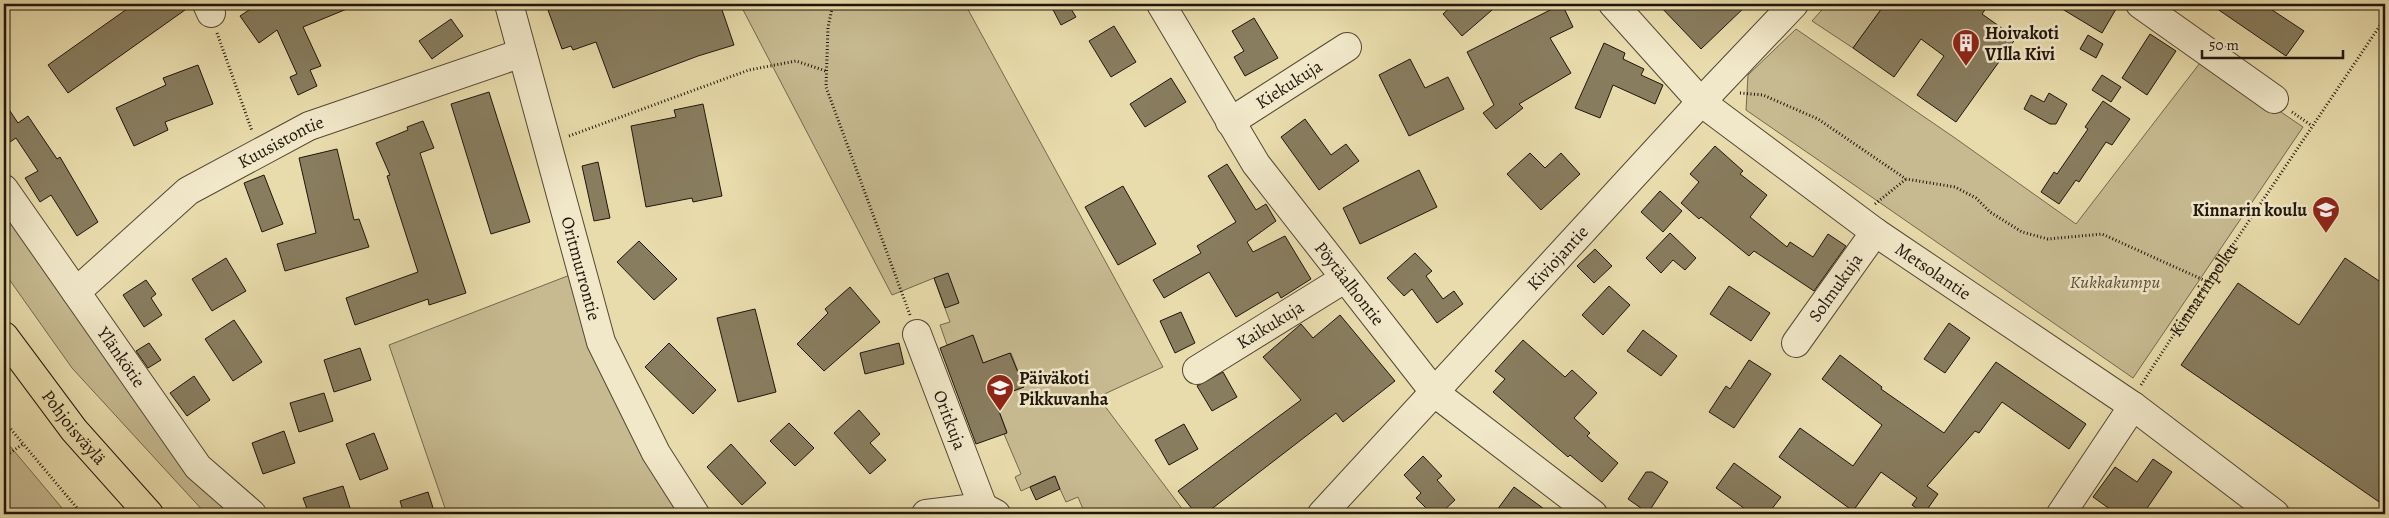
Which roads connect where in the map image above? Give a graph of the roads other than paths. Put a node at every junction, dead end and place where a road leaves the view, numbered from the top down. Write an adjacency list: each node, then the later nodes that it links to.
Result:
1 (509, 4): 7 (street, Oritmurrontie)
2 (1161, 4): 10 (street, Pöytäalhontie)
3 (1614, 4): 9 (street, Metsolantie)
4 (1794, 4): 9 (street, Kiviojantie)
5 (2140, 4): 8 (street)
6 (1347, 47): 10 (street, Kiekukuja)
7 (522, 53): 14 (street, Kuusistontie); 24 (street, Oritmurrontie)
8 (2274, 99)
9 (1701, 102): 12 (street, Metsolantie); 19 (street, Kiviojantie)
10 (1230, 122): 13 (street, Pöytäalhontie)
11 (4, 189): 14 (street, Ylänkötie)
12 (1873, 220): 17 (street, Solmukuja); 20 (street, Metsolantie)
13 (1344, 279): 18 (street, Kaikukuja); 19 (street, Pöytäalhontie)
14 (76, 292): 23 (street, Ylänkötie)
15 (917, 334): 21 (street, Oritkuja)
16 (4, 336): 22 (main road, Pohjoisväylä)
17 (1796, 343)
18 (1197, 370)
19 (1435, 393): 26 (street, Kiviojantie); 27 (street, Pöytäalhontie)
20 (2133, 406): 28 (street); 29 (street, Metsolantie)
21 (990, 511): 25 (street)
22 (149, 514)
23 (252, 514)
24 (695, 514)
25 (926, 514)
26 (1322, 514)
27 (1593, 514)
28 (2061, 514)
29 (2275, 514)

